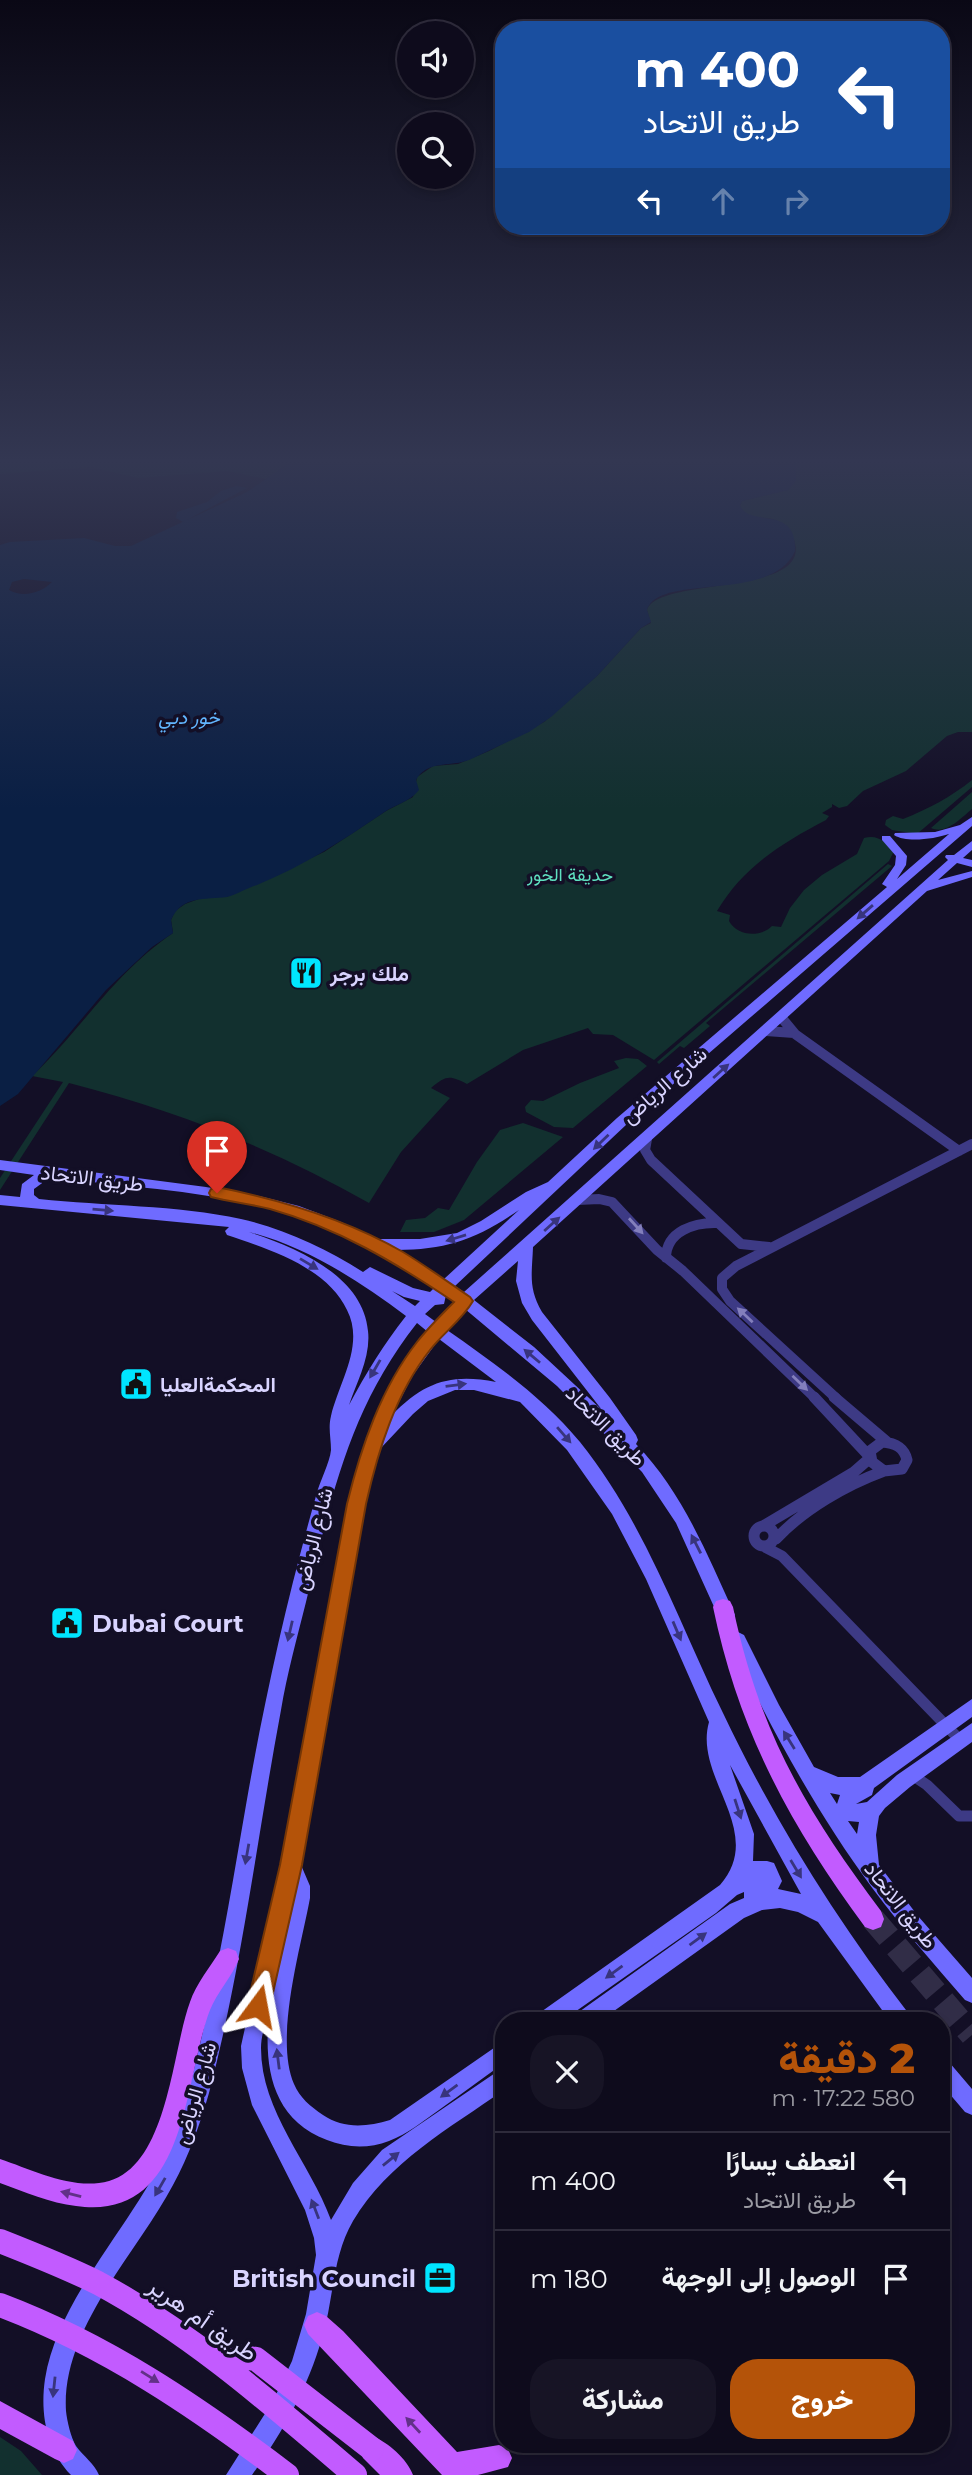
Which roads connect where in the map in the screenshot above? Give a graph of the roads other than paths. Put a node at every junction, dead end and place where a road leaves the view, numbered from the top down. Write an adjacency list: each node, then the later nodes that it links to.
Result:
1 (970, 821): 2 (main road); 4 (main road, شارع الرياض)
2 (899, 835)
3 (886, 838): 8 (main road)
4 (938, 849): 5 (main road); 5 (main road); 8 (main road, شارع الرياض)
5 (962, 855): 6 (main road); 9 (main road, شارع الرياض)
6 (972, 864)
7 (972, 874): 9 (main road)
8 (887, 893): 18 (main road, شارع الرياض, one-way to 18)
9 (915, 894): 10 (main road, شارع الرياض)
10 (781, 1017): 11 (main road, شارع الرياض); 12 (street)
11 (766, 1031): 12 (street); 13 (main road, شارع الرياض, one-way to 11)
12 (795, 1034): 15 (street)
13 (647, 1139): 20 (main road, شارع الرياض); 23 (street)
14 (972, 1144): 15 (street)
15 (959, 1152): 27 (street)
16 (0, 1165): 17 (main road, طريق الاتحاد)
17 (60, 1174): 21 (main road); 25 (main road, طريق الاتحاد)
18 (558, 1184): 25 (main road, one-way to 25); 31 (main road, شارع الرياض)
19 (0, 1200): 21 (main road, طريق الاتحاد)
20 (578, 1200): 28 (main road, شارع الرياض, one-way to 20); 29 (street, one-way to 29)
21 (35, 1204): 22 (main road, طريق الاتحاد, one-way to 22)
22 (177, 1216): 24 (main road, طريق الاتحاد); 42 (main road, one-way to 42)
23 (718, 1223): 26 (street); 29 (street)
24 (301, 1244): 34 (main road); 36 (main road, طريق الاتحاد)
25 (375, 1244): 33 (main road, طريق الاتحاد)
26 (741, 1244): 27 (street); 30 (street)
27 (775, 1246): 30 (street)
28 (526, 1248): 32 (main road, شارع الرياض); 45 (main road)
29 (666, 1258): 44 (street, one-way to 44)
30 (736, 1266): 41 (street, one-way to 30)
31 (458, 1275): 32 (main road); 33 (main road, شارع الرياض)
32 (483, 1286): 35 (main road, شارع الرياض)
33 (444, 1287): 34 (main road, شارع الرياض); 35 (main road, طريق الاتحاد)
34 (431, 1299): 35 (main road); 36 (main road, شارع الرياض)
35 (464, 1301): 37 (main road, شارع الرياض); 45 (main road, طريق الاتحاد, one-way to 35)
36 (415, 1314): 37 (main road, طريق الاتحاد); 38 (main road, شارع الرياض)
37 (436, 1330): 39 (main road, شارع الرياض); 40 (main road, طريق الاتحاد)
38 (401, 1331): 39 (main road); 42 (main road, شارع الرياض, one-way to 42)
39 (424, 1345): 43 (main road, شارع الرياض)
40 (536, 1405): 43 (main road, one-way to 40); 53 (main road, طريق الاتحاد, one-way to 53)
41 (887, 1442): 44 (street); 46 (street)
42 (337, 1449): 67 (main road, شارع الرياض, one-way to 67)
43 (368, 1456): 61 (main road, شارع الرياض)
44 (869, 1457): 46 (street); 47 (street)
45 (644, 1462): 51 (main road, طريق الاتحاد, one-way to 45)
46 (884, 1471): 48 (street)
47 (764, 1527): 48 (street); 49 (street)
48 (776, 1540): 49 (street); 50 (street)
49 (763, 1546): 50 (street)
50 (782, 1556): 54 (street)
51 (723, 1607): 56 (main road, طريق الاتحاد, one-way to 51); 66 (main road)
52 (972, 1707): 54 (main road)
53 (718, 1722): 63 (main road, one-way to 63); 65 (main road, طريق الاتحاد, one-way to 65)
54 (946, 1726): 55 (street); 58 (main road)
55 (966, 1736): 57 (main road)
56 (810, 1773): 58 (main road); 62 (main road, طريق الاتحاد)
57 (912, 1775): 59 (main road); 60 (street)
58 (874, 1779): 59 (main road)
59 (872, 1810): 62 (main road)
60 (972, 1816)
61 (291, 1865): 72 (main road, one-way to 61); 78 (main road, شارع الرياض, one-way to 61)
62 (877, 1877): 68 (main road, طريق الاتحاد)
63 (726, 1891): 64 (main road); 69 (main road, one-way to 69)
64 (737, 1910): 65 (main road); 70 (main road, one-way to 64)
65 (825, 1915): 71 (main road, طريق الاتحاد)
66 (873, 1919)
67 (228, 1959): 76 (main road, one-way to 76); 83 (main road, شارع الرياض, one-way to 83)
68 (972, 1993)
69 (558, 2012)
70 (595, 2012)
71 (895, 2012)
72 (495, 2057)
73 (950, 2079): 75 (main road)
74 (495, 2083): 78 (main road, one-way to 74)
75 (972, 2105)
76 (0, 2171)
77 (0, 2241): 81 (main road, طريق أم هرير, bridge)
78 (327, 2255): 80 (main road, شارع الرياض)
79 (0, 2305): 88 (main road, one-way to 88, bridge)
80 (317, 2325): 85 (main road, one-way to 80); 87 (main road, شارع الرياض)
81 (223, 2364): 89 (main road, طريق أم هرير, bridge); 90 (main road, bridge)
82 (0, 2414): 83 (main road)
83 (64, 2450): 86 (main road, شارع الرياض)
84 (499, 2458): 85 (main road)
85 (456, 2471)
86 (87, 2475)
87 (238, 2475)
88 (287, 2475)
89 (355, 2475)
90 (400, 2475)

